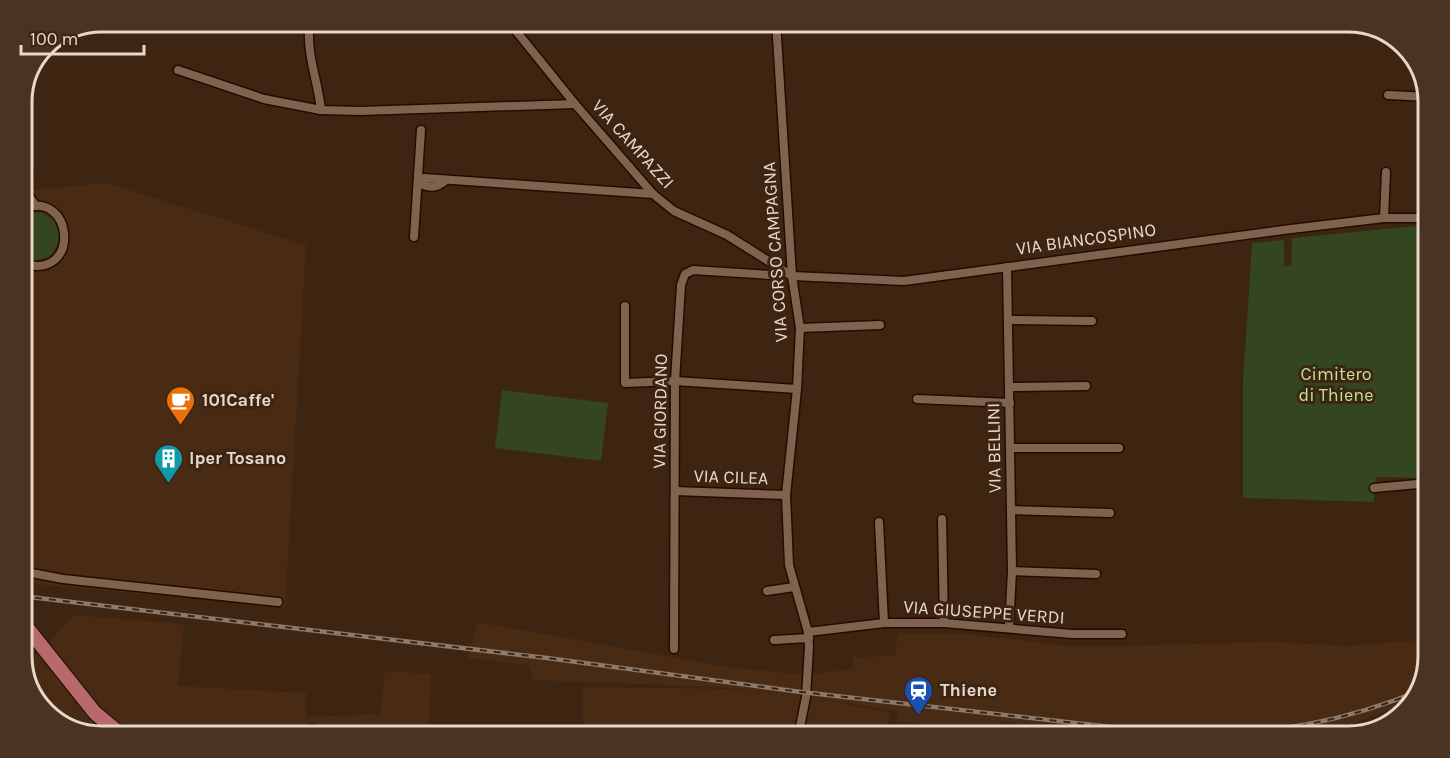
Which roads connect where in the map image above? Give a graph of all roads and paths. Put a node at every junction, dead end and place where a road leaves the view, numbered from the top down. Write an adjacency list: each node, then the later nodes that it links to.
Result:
1 (310, 32): 8 (street)
2 (517, 32): 7 (street, VIA CAMPAZZI)
3 (777, 32): 22 (street, VIA CORSO CAMPAGNA)
4 (178, 70): 8 (street, VIA CAMPAZZI)
5 (1388, 94): 6 (street)
6 (1418, 96)
7 (575, 104): 8 (street, VIA CAMPAZZI); 12 (street, VIA CAMPAZZI)
8 (321, 110)
9 (421, 130): 11 (street)
10 (1386, 172): 16 (street)
11 (418, 183): 12 (street); 18 (street)
12 (653, 194): 21 (street, VIA CAMPAZZI)
13 (32, 200): 14 (street)
14 (36, 206): 15 (street); 19 (street)
15 (32, 207)
16 (1384, 218): 17 (street, VIA BIANCOSPINO); 20 (street, VIA BIANCOSPINO)
17 (1418, 218)
18 (414, 237)
19 (32, 266)
20 (1006, 267): 22 (street, VIA BIANCOSPINO); 24 (street, VIA BELLINI)
21 (780, 268): 22 (street, VIA CAMPAZZI); 28 (street, VIA GIORDANO)
22 (792, 276): 27 (street, VIA CORSO CAMPAGNA)
23 (625, 306): 28 (street)
24 (1009, 320): 25 (street); 30 (street, VIA BELLINI)
25 (1092, 321)
26 (880, 325): 27 (street)
27 (800, 328): 31 (street, VIA CORSO CAMPAGNA)
28 (675, 381): 31 (street); 38 (street, VIA GIORDANO)
29 (1086, 386): 30 (street)
30 (1010, 387): 33 (street, VIA BELLINI)
31 (797, 389): 39 (street, VIA CORSO CAMPAGNA)
32 (917, 399): 33 (street)
33 (1010, 403): 34 (street, VIA BELLINI)
34 (1011, 448): 35 (street); 40 (street, VIA BELLINI)
35 (1119, 448)
36 (1418, 484): 37 (street)
37 (1374, 488)
38 (675, 491): 39 (street, VIA CILEA); 57 (street, VIA GIORDANO)
39 (786, 495): 47 (street, VIA CORSO CAMPAGNA)
40 (1011, 510): 41 (street); 44 (street, VIA BELLINI)
41 (1110, 513)
42 (942, 519): 50 (street)
43 (879, 522): 51 (street)
44 (1012, 570): 46 (street); 52 (street, VIA BELLINI)
45 (32, 573): 49 (street)
46 (1096, 574)
47 (794, 587): 48 (street); 55 (street, VIA CORSO CAMPAGNA)
48 (767, 591)
49 (278, 602)
50 (944, 622): 51 (street, VIA GIUSEPPE VERDI); 52 (street, VIA GIUSEPPE VERDI)
51 (884, 623): 55 (street, VIA GIUSEPPE VERDI)
52 (1009, 628): 54 (street, VIA GIUSEPPE VERDI)
53 (32, 634): 58 (main road)
54 (1122, 634)
55 (808, 635): 56 (street); 61 (street, VIA CORSO CAMPAGNA)
56 (774, 640)
57 (674, 649)
58 (95, 713): 59 (main road); 60 (main road)
59 (102, 726)
60 (111, 726)
61 (800, 726)

